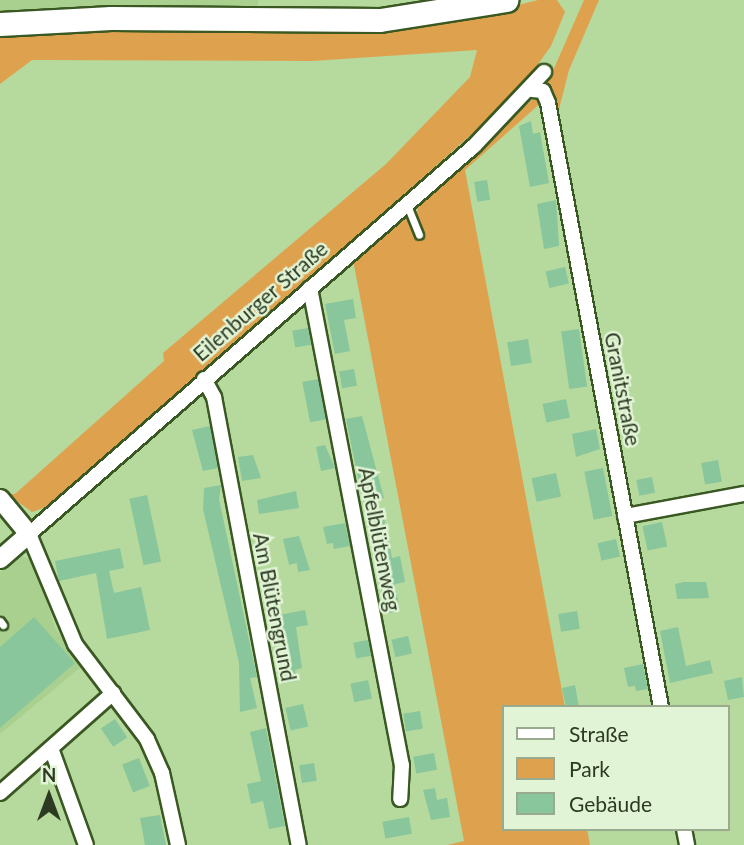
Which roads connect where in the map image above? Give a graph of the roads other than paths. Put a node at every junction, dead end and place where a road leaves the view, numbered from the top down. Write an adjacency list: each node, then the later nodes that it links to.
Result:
1 (506, 0): 2 (main road)
2 (0, 24)
3 (544, 72): 4 (street, Eilenburger Straße)
4 (532, 90): 5 (street, Eilenburger Straße); 11 (street, Granitstraße)
5 (407, 204): 6 (lane); 7 (street, Eilenburger Straße)
6 (419, 235)
7 (310, 288): 8 (street, Eilenburger Straße); 18 (street, Apfelblütenweg)
8 (204, 379): 12 (street, Eilenburger Straße); 21 (street, Am Blütengrund)
9 (744, 494): 11 (street)
10 (0, 499): 12 (street)
11 (625, 516): 15 (street, Granitstraße)
12 (29, 534): 13 (street, Eilenburger Straße); 14 (street)
13 (0, 559)
14 (113, 693): 16 (street); 20 (street)
15 (661, 705)
16 (51, 748): 17 (street); 19 (street)
17 (0, 793)
18 (400, 799)
19 (86, 845)
20 (178, 845)
21 (299, 845)

